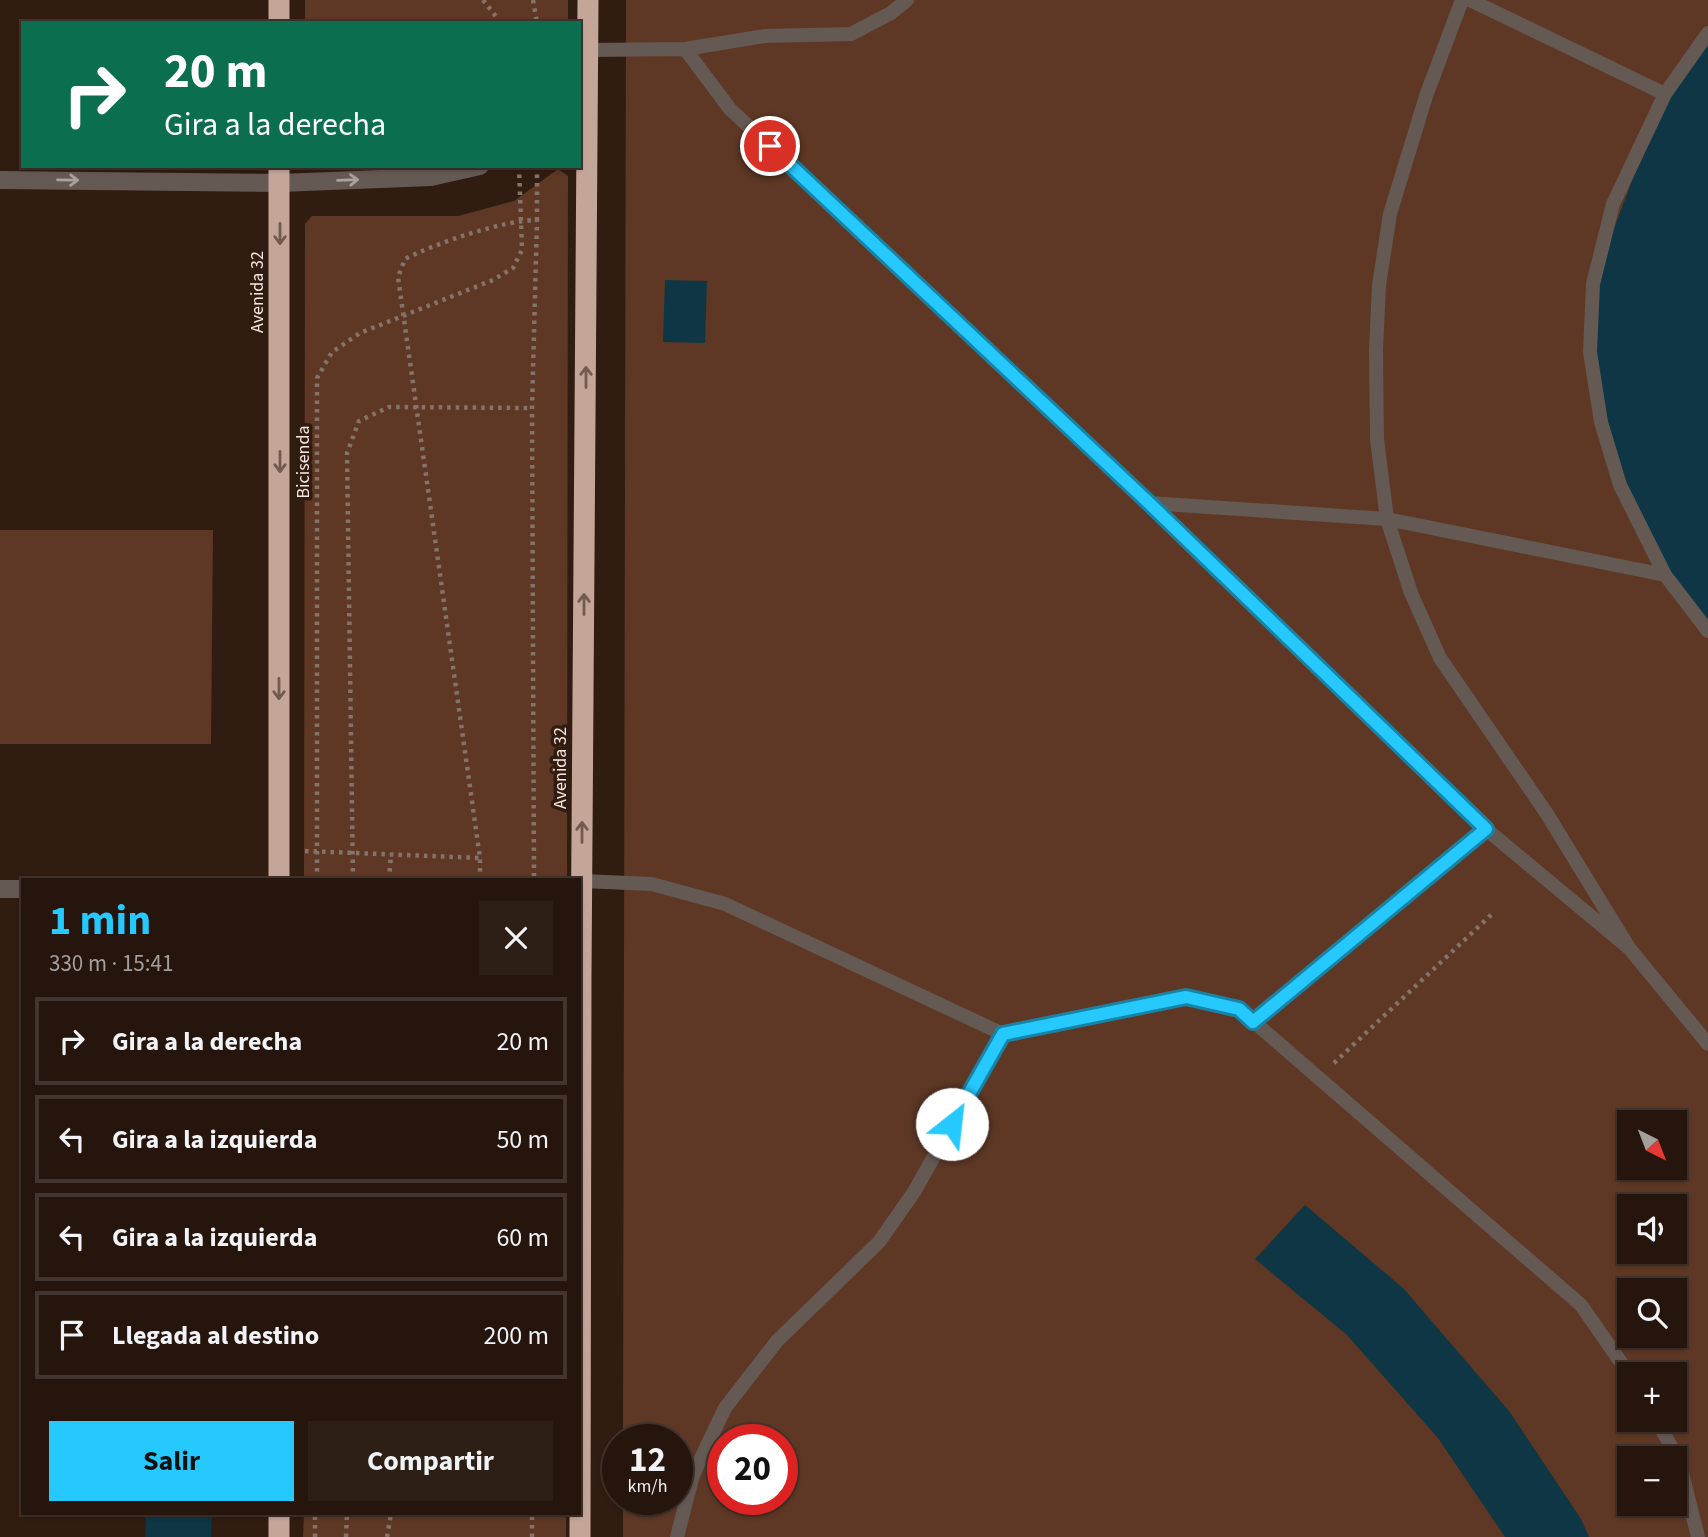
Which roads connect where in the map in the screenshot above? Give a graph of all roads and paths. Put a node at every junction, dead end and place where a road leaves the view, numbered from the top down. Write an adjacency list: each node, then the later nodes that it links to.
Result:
1 (279, 0): 8 (highway)
2 (483, 0): 9 (path)
3 (533, 0): 10 (path)
4 (588, 0): 13 (highway, Avenida 32)
5 (907, 0): 12 (lane)
6 (1462, 0): 27 (lane)
7 (1470, 0): 15 (lane)
8 (279, 21)
9 (499, 21)
10 (537, 21)
11 (1708, 33): 15 (lane)
12 (685, 49): 13 (lane); 26 (lane)
13 (589, 50): 14 (highway, Avenida 32)
14 (584, 88): 42 (highway, Avenida 32, one-way to 14)
15 (1665, 94): 28 (lane)
16 (471, 168): 19 (street, one-way to 16)
17 (519, 168): 22 (path, Bicisenda)
18 (537, 168): 21 (path)
19 (279, 174): 20 (street, one-way to 19); 31 (highway, Avenida 32, one-way to 31)
20 (0, 180)
21 (537, 219): 22 (path); 25 (path)
22 (521, 220): 23 (path, Bicisenda); 23 (path)
23 (404, 314): 24 (path); 32 (path, Bicisenda)
24 (415, 406): 25 (path); 33 (path); 35 (path)
25 (532, 408): 41 (path)
26 (1149, 503): 27 (lane); 30 (lane)
27 (1387, 519): 28 (lane); 46 (lane)
28 (1665, 575): 29 (lane)
29 (1708, 631)
30 (1486, 829): 46 (lane); 47 (lane)
31 (279, 850): 32 (path); 36 (highway, Avenida 32)
32 (317, 851): 33 (path); 37 (path, Bicisenda)
33 (353, 853): 34 (path); 38 (path)
34 (391, 854): 35 (path); 39 (path)
35 (480, 858): 40 (path)
36 (279, 878)
37 (317, 878)
38 (353, 878)
39 (390, 878)
40 (480, 878)
41 (534, 878)
42 (582, 881): 48 (lane); 51 (highway, Avenida 32)
43 (0, 889): 44 (street)
44 (21, 889)
45 (1492, 914): 50 (path)
46 (1629, 948): 49 (lane)
47 (1253, 1022): 48 (lane); 50 (lane)
48 (1003, 1034): 66 (lane)
49 (1708, 1044)
50 (1318, 1078): 52 (lane)
51 (581, 1209)
52 (1621, 1362)
53 (1663, 1432): 67 (lane)
54 (279, 1515): 60 (highway)
55 (315, 1515): 61 (path)
56 (347, 1515): 62 (path)
57 (391, 1515): 63 (path)
58 (532, 1515): 64 (path)
59 (580, 1515): 65 (highway, Avenida 32)
60 (279, 1537)
61 (314, 1537)
62 (346, 1537)
63 (387, 1537)
64 (532, 1537)
65 (580, 1537)
66 (677, 1537)
67 (1698, 1537)

